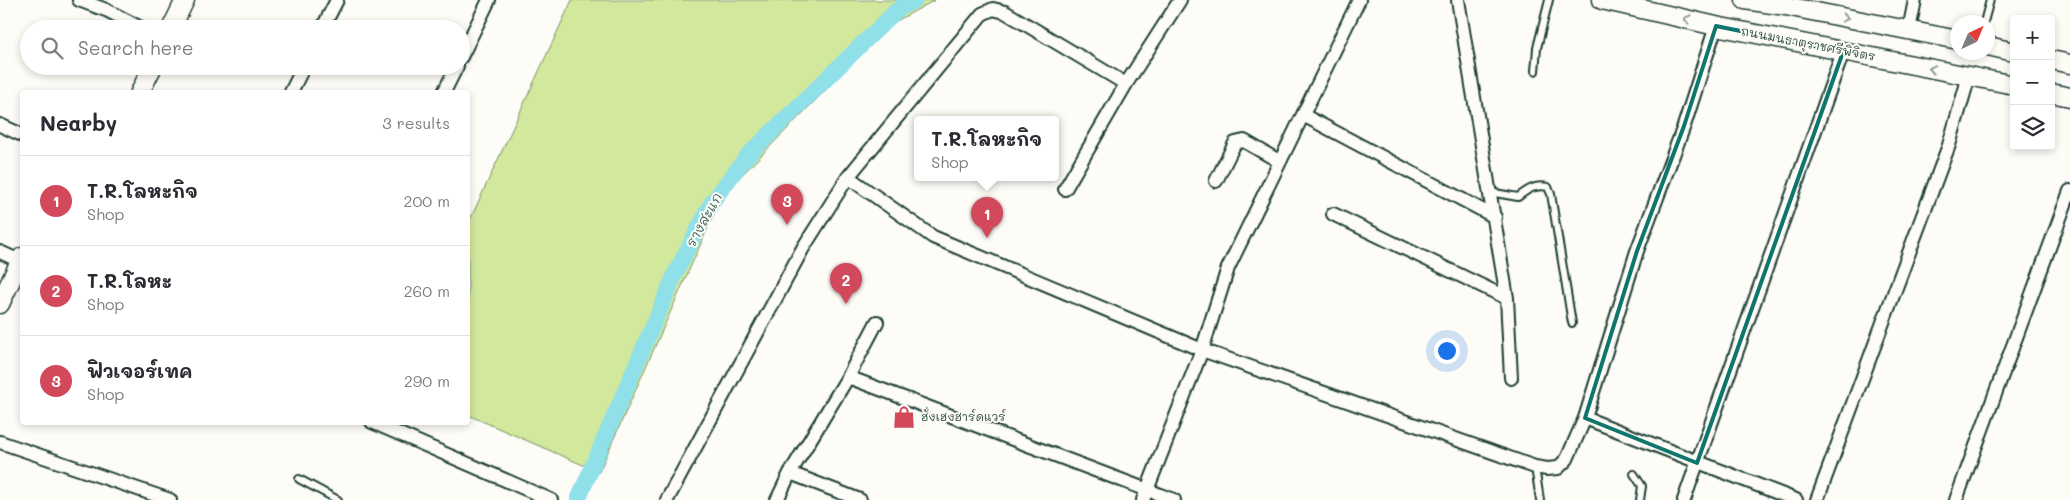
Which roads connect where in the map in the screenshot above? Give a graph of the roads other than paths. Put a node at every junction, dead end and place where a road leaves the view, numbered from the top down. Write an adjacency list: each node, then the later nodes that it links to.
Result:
1 (79, 0): 15 (street)
2 (185, 0): 16 (street)
3 (336, 0): 17 (street)
4 (488, 0): 20 (street)
5 (1180, 0): 32 (street)
6 (1359, 0): 39 (street)
7 (1458, 0): 47 (street)
8 (1549, 0): 27 (lane)
9 (1602, 0): 18 (street, ถนนมนธาตุราชศรีพิจิตร, one-way to 9)
10 (1745, 0): 13 (street)
11 (1915, 0): 19 (street)
12 (1990, 0): 14 (lane)
13 (1787, 3): 19 (street, one-way to 19)
14 (1986, 15)
15 (125, 20)
16 (175, 20)
17 (326, 20)
18 (1716, 26): 24 (street, ถนนมนธาตุราชศรีพิจิตร); 60 (street)
19 (1908, 30): 21 (street)
20 (470, 38)
21 (1950, 38)
22 (1995, 48): 23 (street)
23 (2010, 51)
24 (1843, 52): 31 (street, ถนนมนธาตุราชศรีพิจิตร, one-way to 24); 63 (street)
25 (2055, 61): 26 (street)
26 (2070, 64)
27 (1535, 71)
28 (148, 75): 34 (street)
29 (300, 75): 35 (street)
30 (452, 75): 36 (street)
31 (1969, 76): 33 (street, ถนนมนธาตุราชศรีพิจิตร); 80 (street)
32 (1126, 84): 43 (street); 45 (street)
33 (2010, 85)
34 (141, 90)
35 (292, 90)
36 (445, 90)
37 (2055, 94): 38 (street)
38 (2070, 97)
39 (1302, 115): 42 (street); 49 (street)
40 (0, 125): 41 (street)
41 (20, 134)
42 (1279, 161): 44 (street); 57 (street)
43 (848, 177): 57 (street); 72 (street)
44 (1216, 181)
45 (1066, 189)
46 (2070, 191): 81 (street)
47 (1489, 192): 49 (street); 56 (lane)
48 (1333, 214): 53 (street)
49 (1495, 218): 53 (street)
50 (0, 252): 51 (street)
51 (20, 259)
52 (20, 264): 54 (street)
53 (1507, 298): 59 (street)
54 (0, 304)
55 (877, 322): 58 (street)
56 (1572, 323)
57 (1202, 350): 64 (street); 68 (street)
58 (848, 377): 65 (street); 68 (street)
59 (1511, 378)
60 (1585, 418): 63 (street); 64 (street)
61 (379, 425): 69 (street)
62 (0, 442): 70 (street)
63 (1697, 463): 78 (street); 79 (street)
64 (1535, 467): 76 (lane)
65 (790, 473): 73 (street); 74 (street)
66 (1634, 474): 77 (lane)
67 (299, 479): 71 (lane)
68 (1145, 495): 75 (street)
69 (549, 499)
70 (170, 500)
71 (338, 500)
72 (667, 500)
73 (777, 500)
74 (860, 500)
75 (1174, 500)
76 (1540, 500)
77 (1640, 500)
78 (1684, 500)
79 (1796, 500)
80 (1817, 500)
81 (1956, 500)

